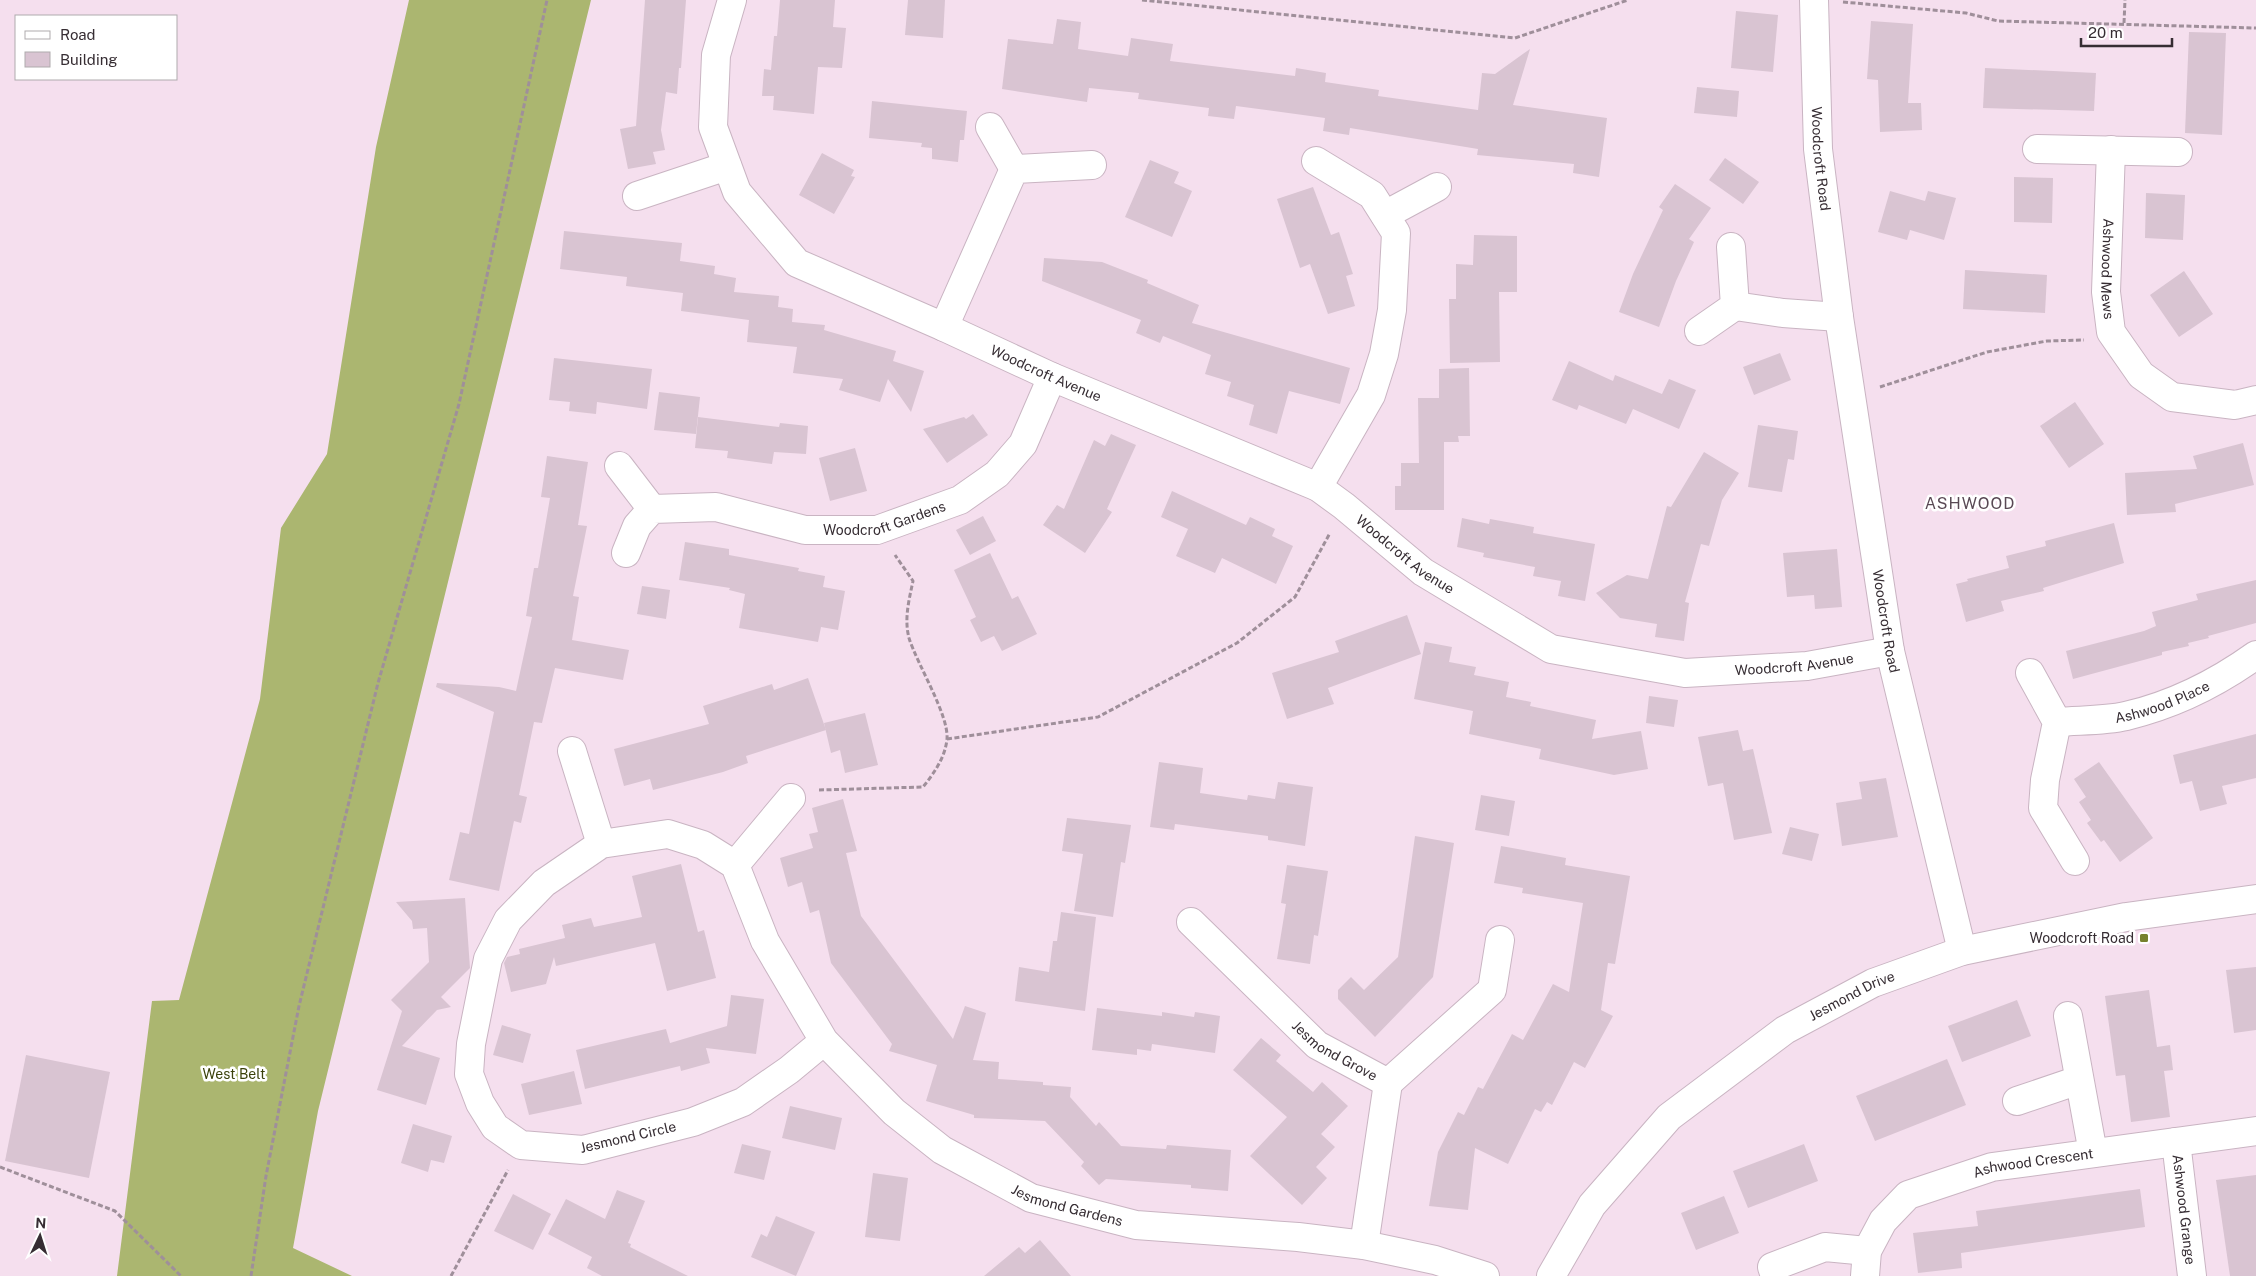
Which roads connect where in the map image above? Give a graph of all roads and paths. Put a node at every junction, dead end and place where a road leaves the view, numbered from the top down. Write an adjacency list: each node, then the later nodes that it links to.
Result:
1 (547, 0): 63 (path)
2 (732, 0): 16 (street, Woodcroft Avenue)
3 (1142, 0): 4 (path)
4 (1628, 0)
5 (1814, 0): 23 (street, Woodcroft Road)
6 (2125, 0): 8 (path)
7 (1842, 2): 8 (path)
8 (2124, 23): 9 (path)
9 (2256, 28)
10 (990, 127): 17 (street)
11 (2037, 149): 12 (street)
12 (2111, 150): 13 (street); 26 (street, Ashwood Mews)
13 (2178, 152)
14 (1316, 162): 20 (street)
15 (1092, 165): 17 (street)
16 (727, 166): 19 (street); 24 (street, Woodcroft Avenue)
17 (1014, 169): 24 (street)
18 (1437, 187): 20 (street)
19 (638, 196)
20 (1385, 215): 31 (street)
21 (1731, 247): 22 (street)
22 (1734, 306): 23 (street); 25 (street)
23 (1839, 317): 28 (street, Woodcroft Road)
24 (944, 327): 27 (street, Woodcroft Avenue)
25 (1699, 331)
26 (2111, 332): 28 (path); 29 (street, Ashwood Mews)
27 (1052, 378): 31 (street, Woodcroft Avenue); 34 (street, Woodcroft Gardens)
28 (1851, 396): 36 (street, Woodcroft Road)
29 (2256, 400)
30 (618, 466): 33 (street)
31 (1318, 487): 32 (street, Woodcroft Avenue)
32 (1344, 506): 36 (street, Woodcroft Avenue); 40 (path)
33 (652, 509): 34 (street, Woodcroft Gardens); 35 (street)
34 (877, 530): 40 (path)
35 (626, 554)
36 (1890, 651): 49 (street, Woodcroft Road)
37 (2256, 655): 39 (street, Ashwood Place)
38 (2030, 673): 39 (street)
39 (2057, 722): 44 (street)
40 (947, 739): 42 (path)
41 (572, 751): 43 (street)
42 (791, 798): 45 (street)
43 (601, 844): 45 (street); 57 (street)
44 (2075, 861)
45 (735, 865): 51 (street)
46 (2256, 899): 49 (street, Jesmond Drive)
47 (1191, 922): 53 (street, Jesmond Grove)
48 (1500, 940): 53 (street, Jesmond Grove)
49 (1962, 951): 66 (street, Jesmond Drive)
50 (2068, 1016): 52 (street)
51 (824, 1041): 57 (street, Jesmond Circle); 60 (street, Jesmond Gardens)
52 (2079, 1080): 54 (street); 58 (street)
53 (1388, 1083): 60 (street)
54 (2017, 1101)
55 (2256, 1131): 56 (street, Ashwood Crescent)
56 (2176, 1142): 58 (street, Ashwood Crescent); 68 (street, Ashwood Grange)
57 (521, 1145): 64 (path)
58 (2093, 1153): 61 (street, Ashwood Crescent)
59 (0, 1167): 62 (path)
60 (1364, 1246): 65 (street, Jesmond Gardens)
61 (1866, 1263): 67 (street)
62 (181, 1276)
63 (251, 1276)
64 (451, 1276)
65 (1485, 1276)
66 (1551, 1276)
67 (1775, 1276)
68 (2192, 1276)

